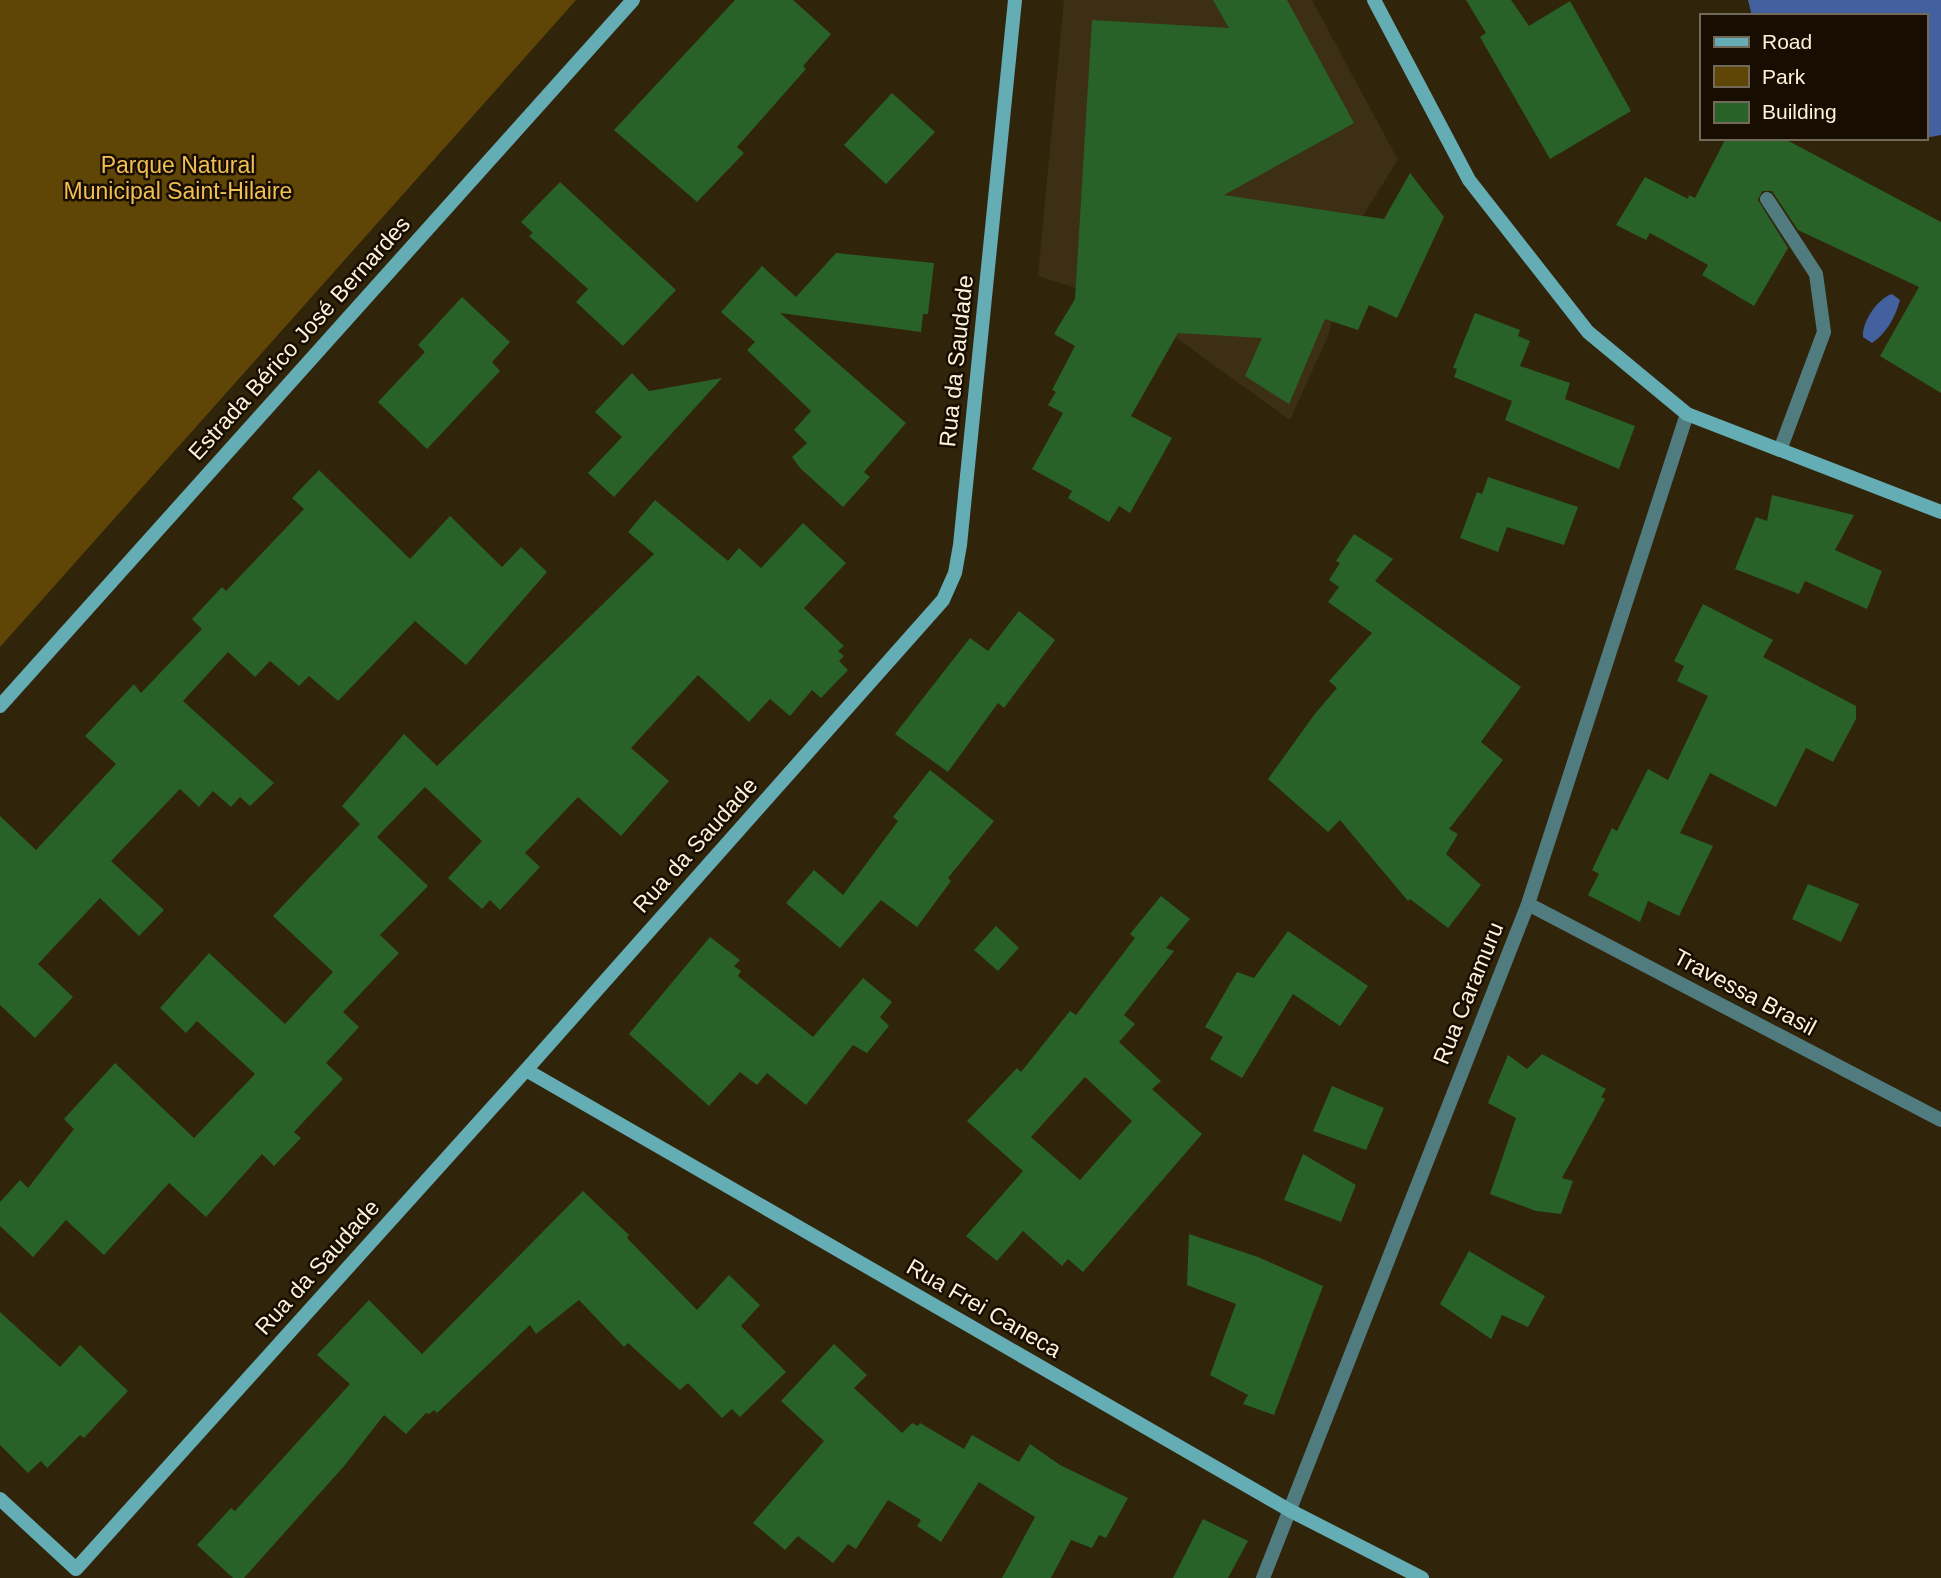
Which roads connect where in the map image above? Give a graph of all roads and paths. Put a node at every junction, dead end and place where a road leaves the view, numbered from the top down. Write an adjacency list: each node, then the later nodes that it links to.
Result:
1 (633, 0): 8 (street, Estrada Bérico José Bernardes)
2 (1015, 0): 10 (street, Rua da Saudade)
3 (1374, 0): 5 (street)
4 (1767, 199): 6 (street)
5 (1687, 414): 6 (street); 9 (street, Rua Caramuru)
6 (1780, 450): 7 (street)
7 (1941, 512)
8 (0, 706)
9 (1528, 904): 11 (street, Travessa Brasil); 13 (street, Rua Caramuru)
10 (526, 1070): 13 (street, Rua Frei Caneca); 14 (street, Rua da Saudade)
11 (1941, 1120)
12 (0, 1499): 14 (street)
13 (1289, 1510): 15 (street, Rua Caramuru); 16 (street, Rua Frei Caneca)
14 (80, 1574)
15 (1263, 1578)
16 (1422, 1578)

